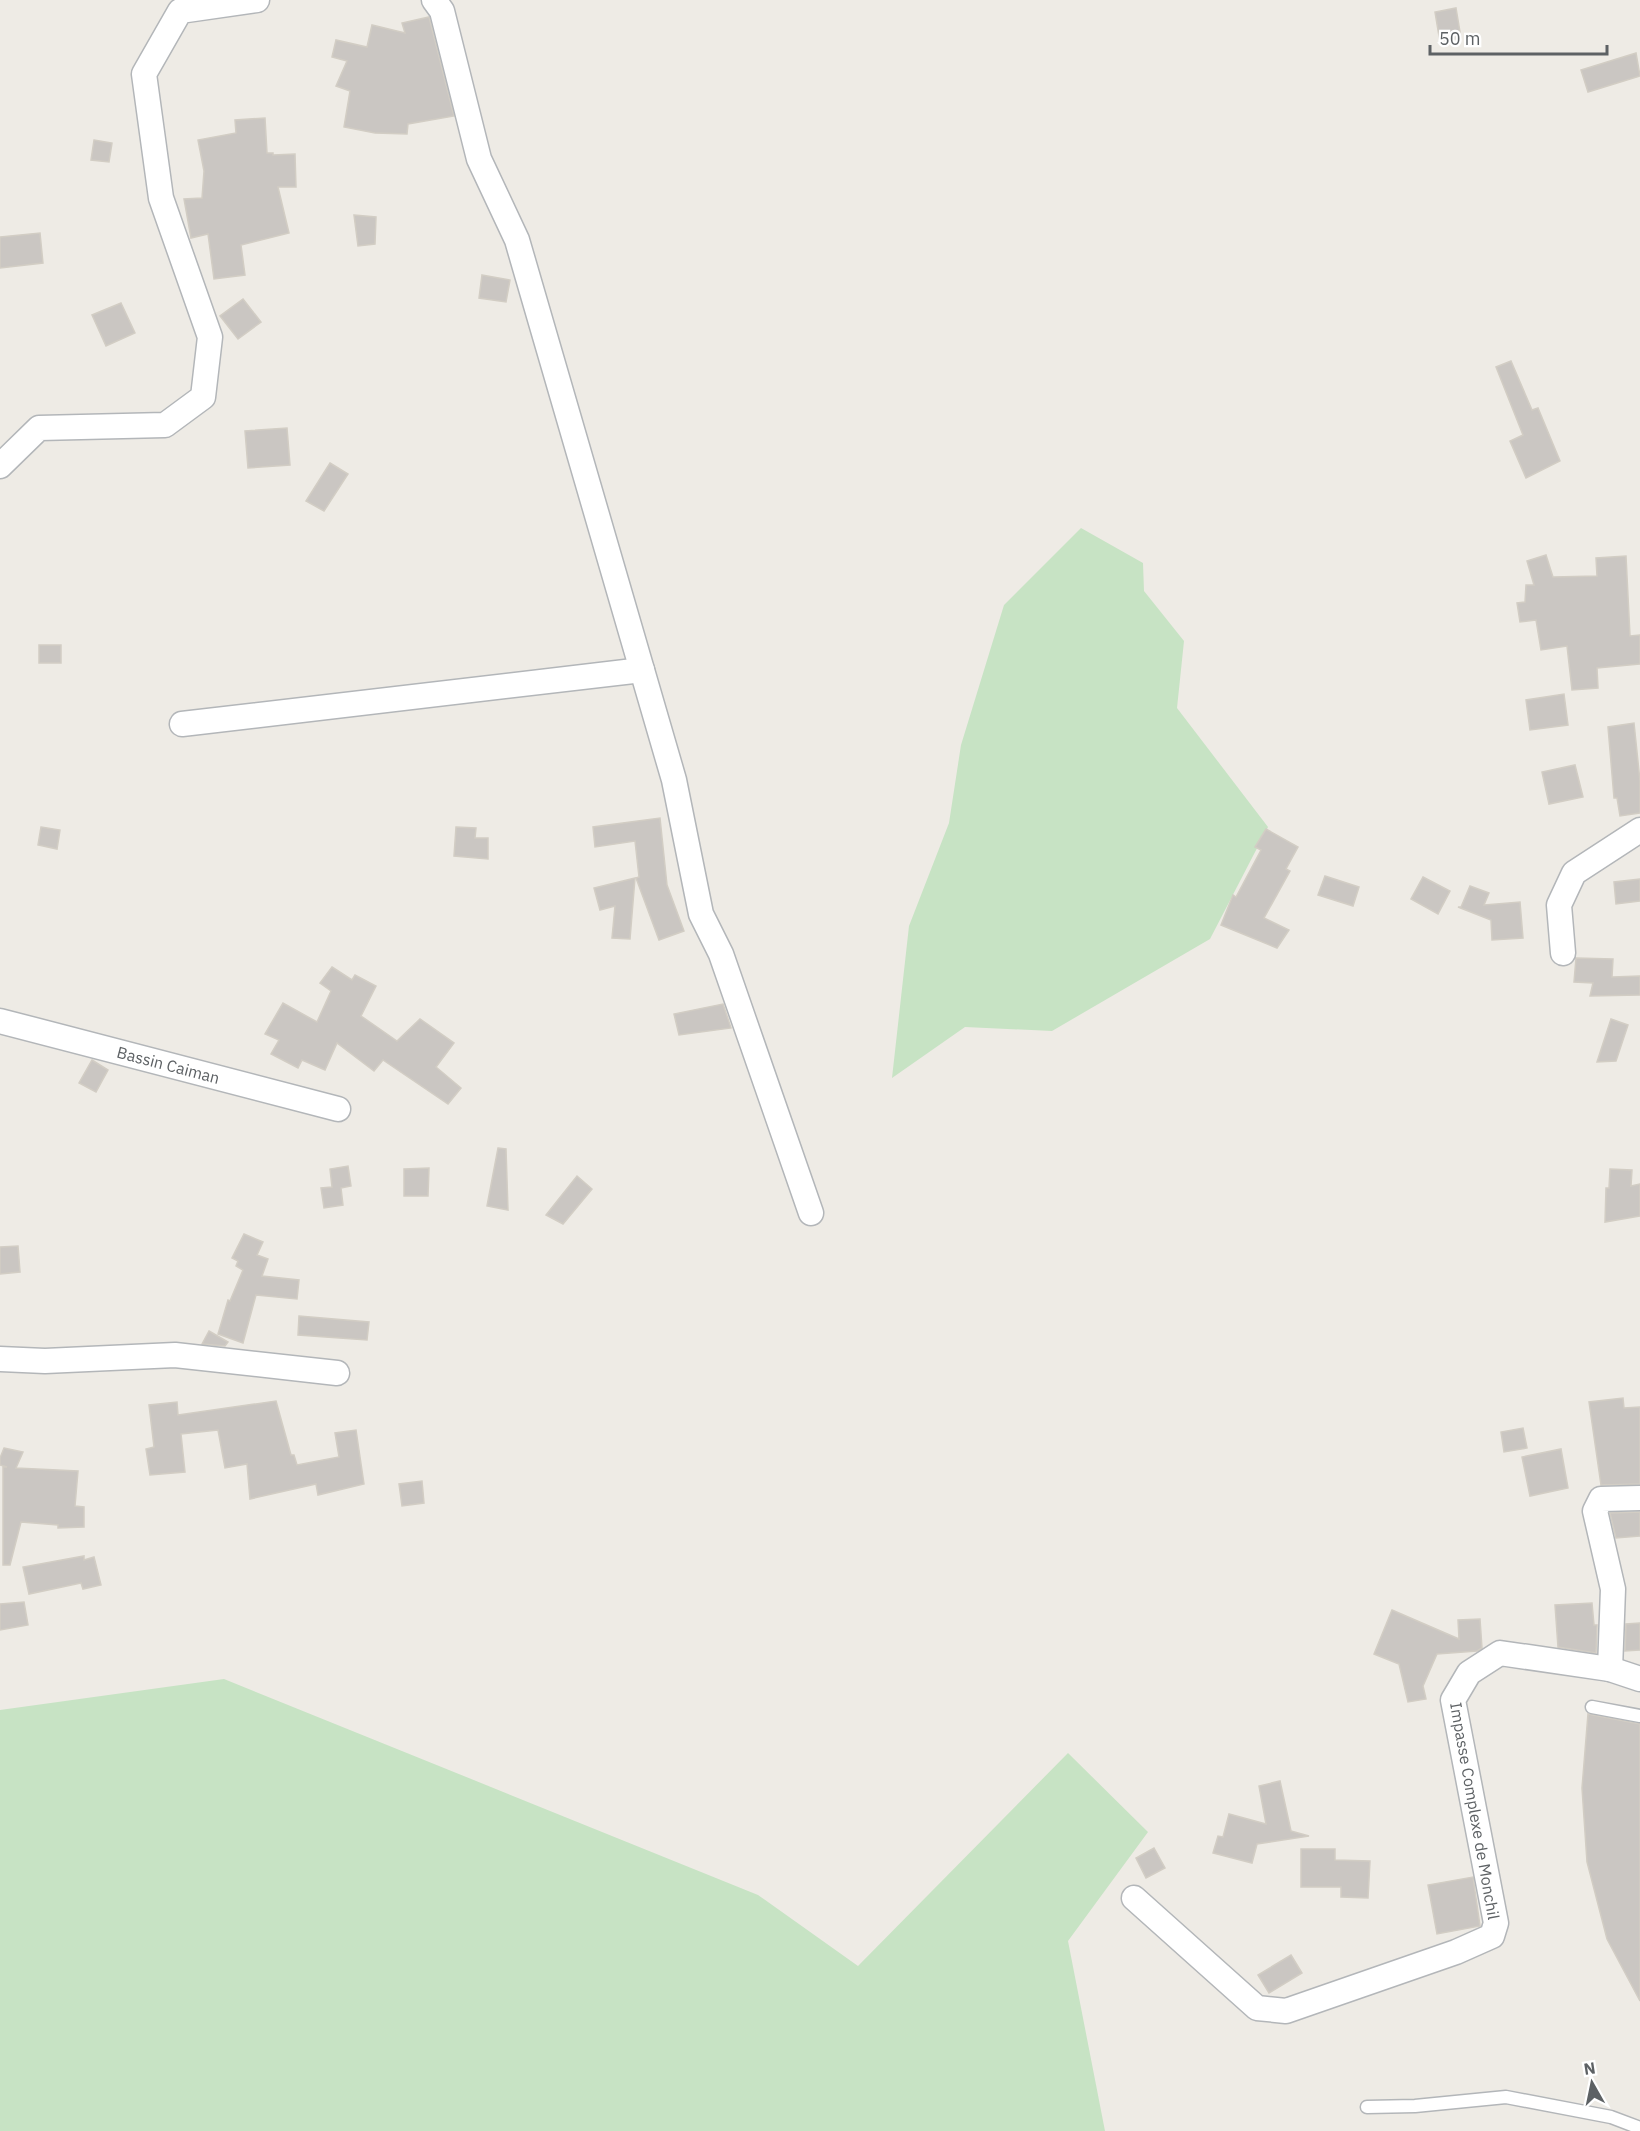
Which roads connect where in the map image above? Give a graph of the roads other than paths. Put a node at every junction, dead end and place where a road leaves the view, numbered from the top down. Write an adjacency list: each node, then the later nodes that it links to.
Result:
1 (257, 0): 3 (street)
2 (434, 0): 4 (street)
3 (0, 466)
4 (642, 670): 5 (street); 10 (street)
5 (182, 724)
6 (1640, 830): 7 (street)
7 (1563, 953)
8 (0, 1021): 9 (street, Bassin Caiman)
9 (338, 1109)
10 (812, 1213)
11 (0, 1359): 12 (street)
12 (337, 1373)
13 (1640, 1498): 14 (street)
14 (1610, 1670): 15 (street, Impasse Complexe de Monchil); 18 (street, Impasse Complexe de Monchil)
15 (1640, 1679)
16 (1592, 1707): 17 (lane)
17 (1640, 1716)
18 (1134, 1898)
19 (1367, 2107): 20 (lane)
20 (1640, 2128)

